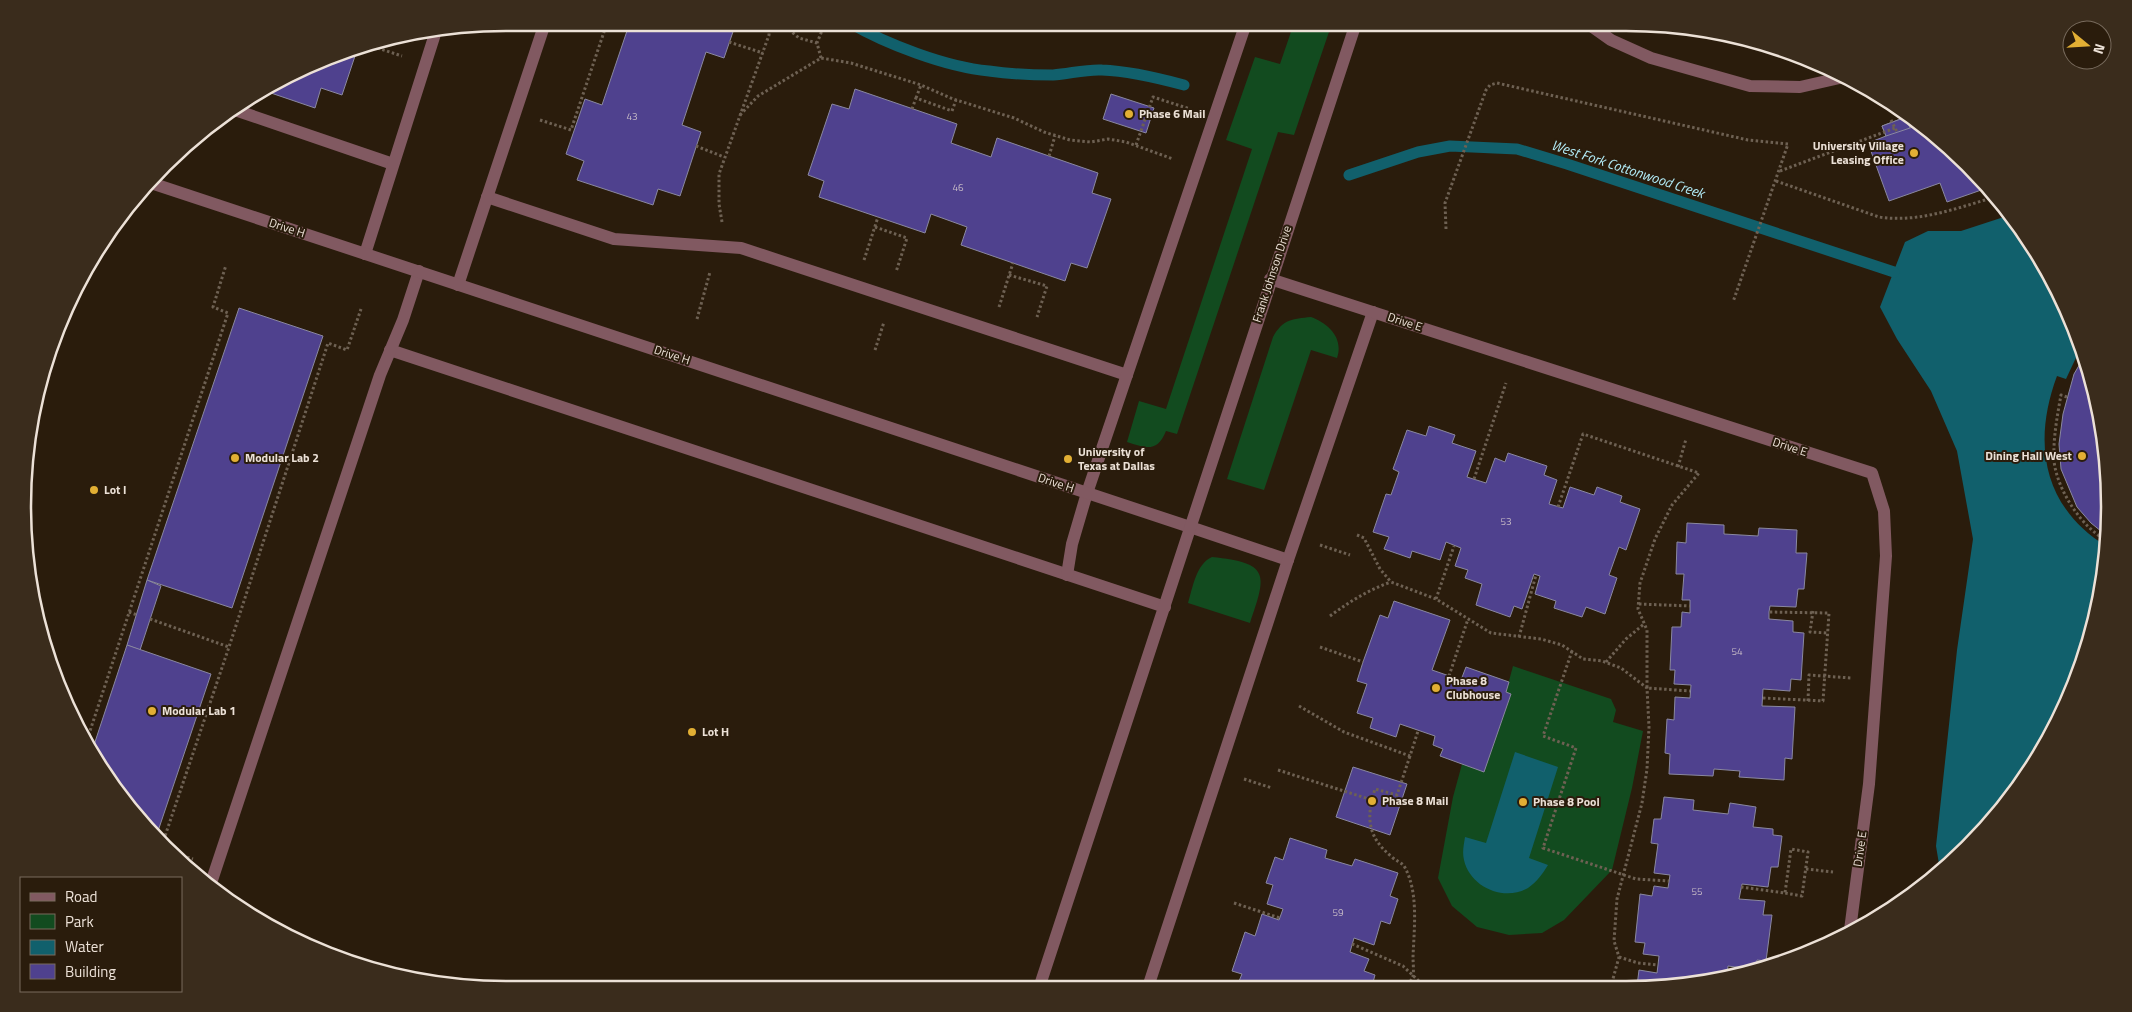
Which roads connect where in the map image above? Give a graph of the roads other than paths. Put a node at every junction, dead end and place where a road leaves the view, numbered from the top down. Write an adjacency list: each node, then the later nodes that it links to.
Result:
1 (542, 31): 10 (street)
2 (1243, 31): 17 (street)
3 (1353, 31): 13 (street, Frank Johnson Drive)
4 (1599, 31): 6 (street)
5 (434, 37): 8 (street)
6 (1834, 79)
7 (241, 112): 8 (street)
8 (393, 164): 11 (street)
9 (156, 185): 11 (street, Drive H)
10 (487, 197): 14 (street); 17 (street)
11 (365, 254): 12 (street, Drive H)
12 (419, 271): 14 (street, Drive H); 16 (street)
13 (1270, 279): 15 (street, Drive E); 19 (street, Frank Johnson Drive)
14 (458, 284): 18 (street, Drive H)
15 (1372, 312): 20 (street); 24 (street, Drive E)
16 (390, 350): 21 (street); 23 (street)
17 (1127, 376): 18 (street)
18 (1087, 493): 19 (street, Drive H); 21 (street)
19 (1190, 527): 20 (street, Drive H); 22 (street, Frank Johnson Drive)
20 (1288, 560): 26 (street)
21 (1067, 575): 22 (street)
22 (1165, 607): 25 (street, Frank Johnson Drive)
23 (212, 879)
24 (1851, 924)
25 (1041, 981)
26 (1150, 981)

